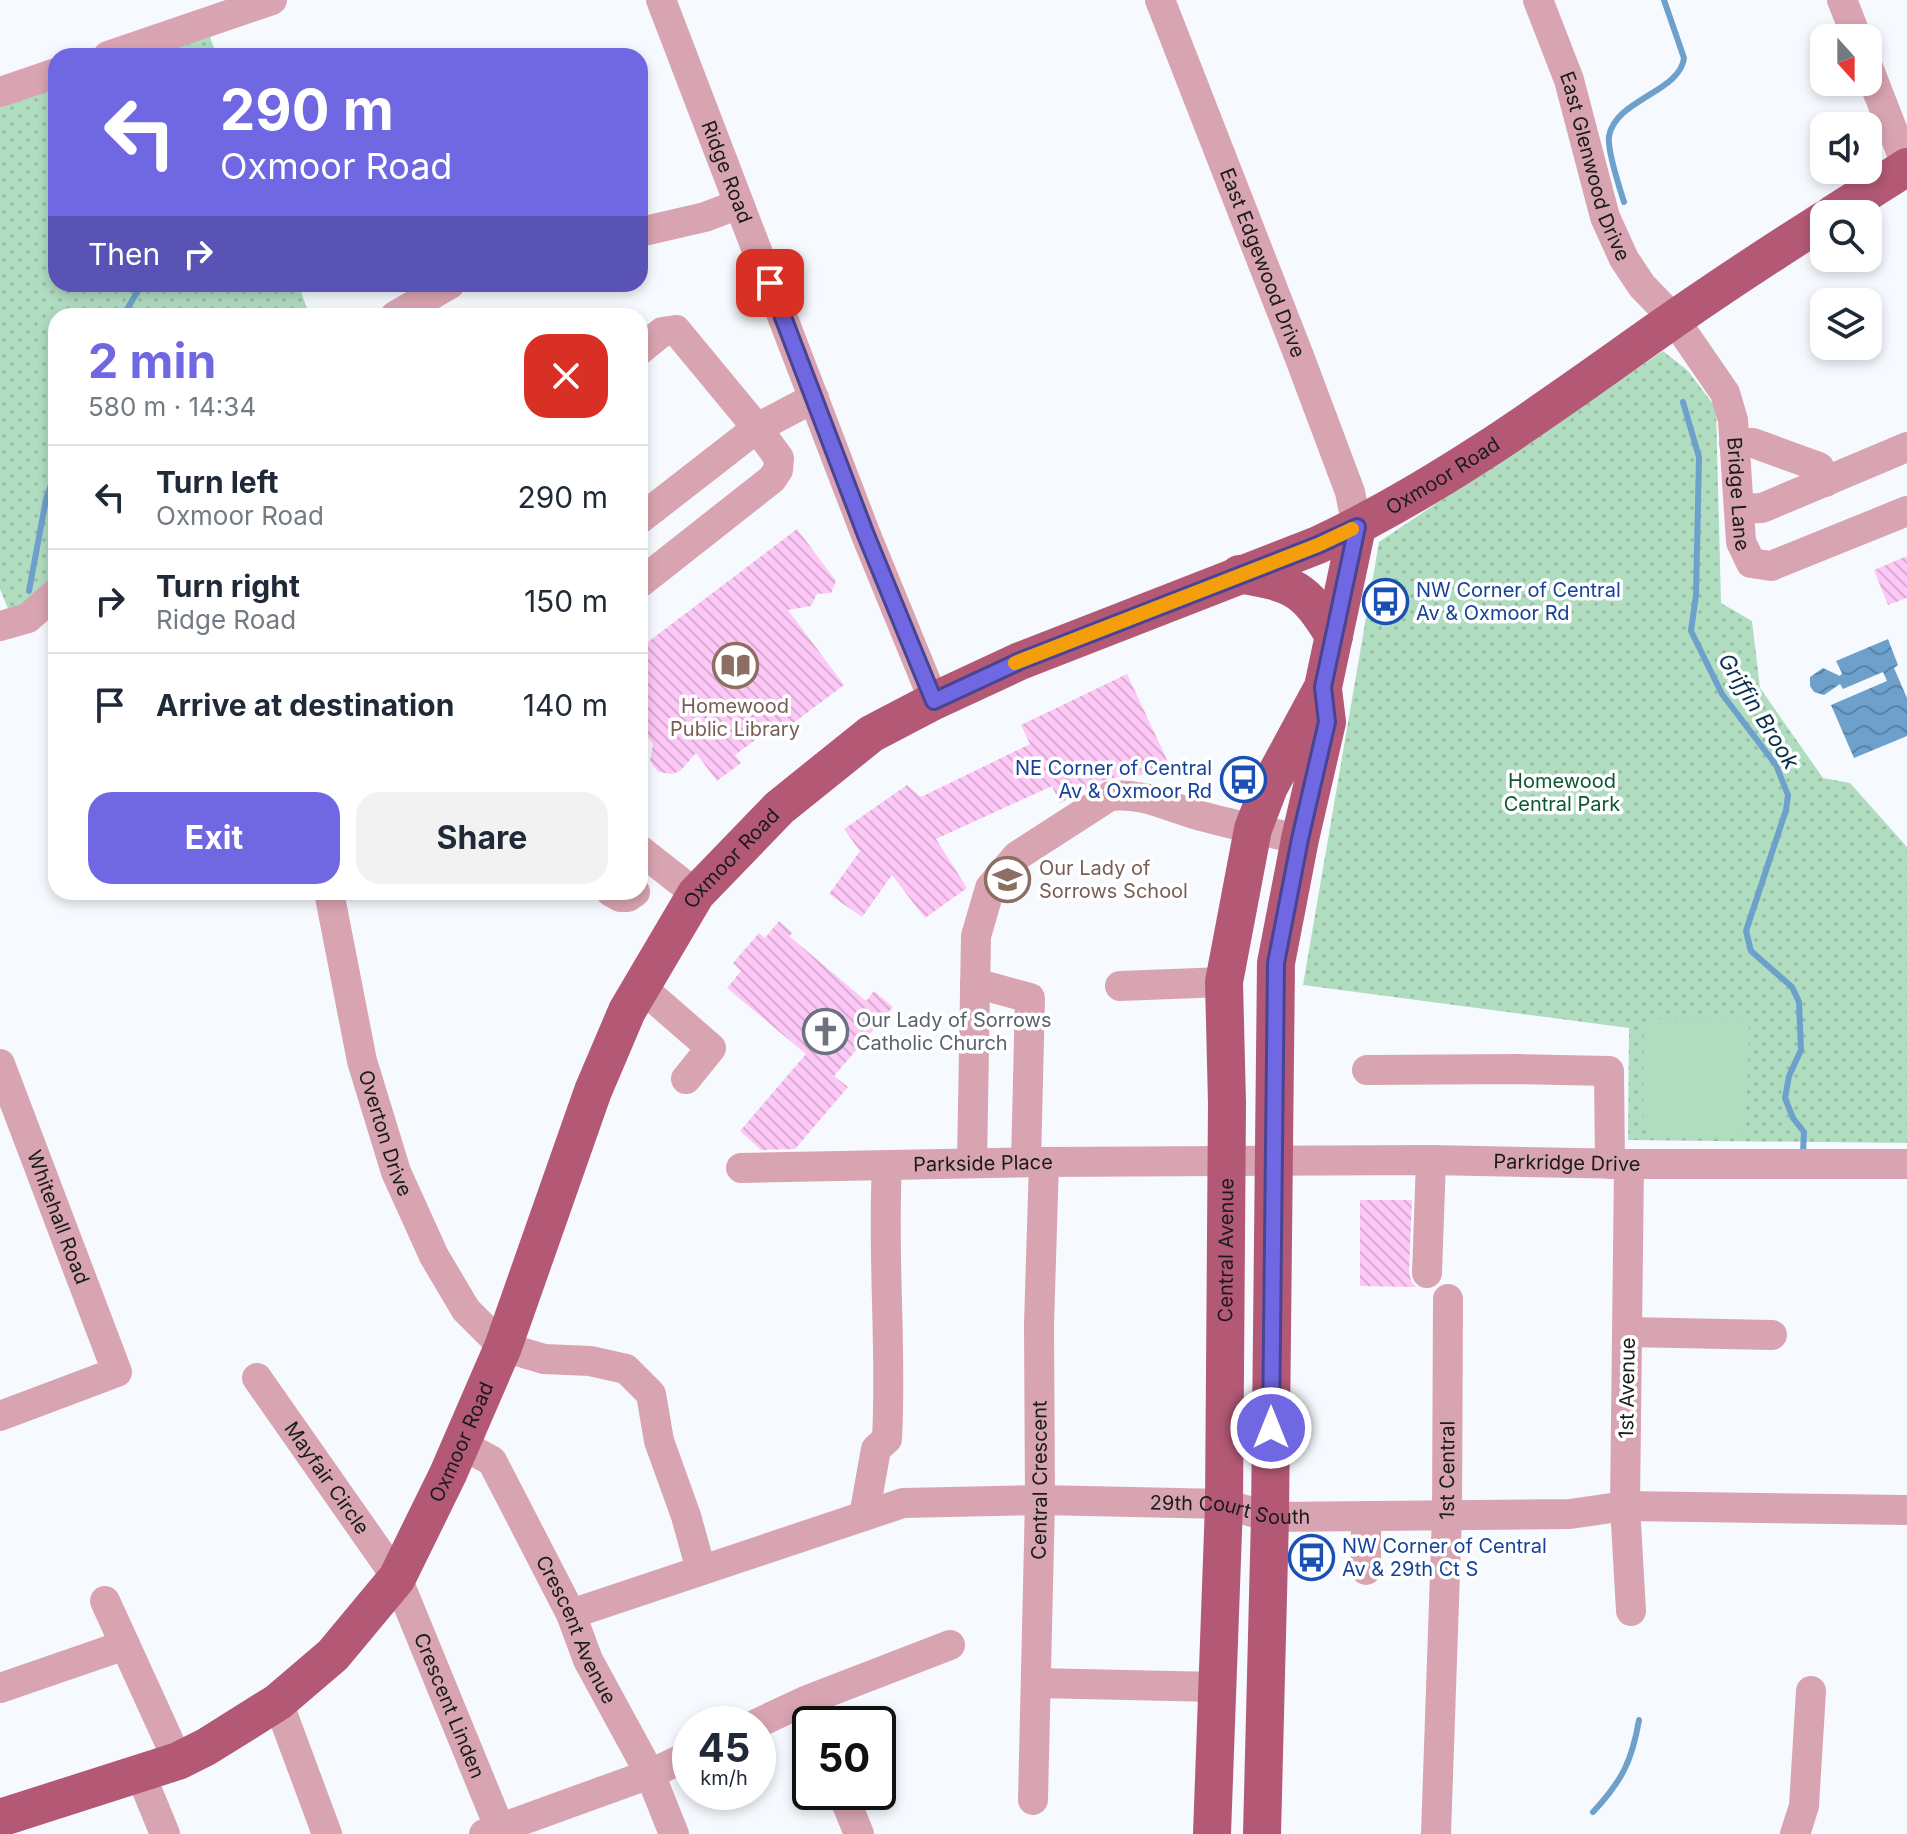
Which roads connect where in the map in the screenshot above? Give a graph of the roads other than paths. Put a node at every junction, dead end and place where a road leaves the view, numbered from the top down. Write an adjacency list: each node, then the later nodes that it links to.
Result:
1 (661, 0): 13 (street, Ridge Road)
2 (1160, 0): 28 (street, East Edgewood Drive)
3 (1538, 0): 18 (street, East Glenwood Drive)
4 (1842, 0): 6 (street)
5 (255, 3): 7 (street)
6 (1851, 24)
7 (130, 48)
8 (48, 76): 9 (street)
9 (0, 92)
10 (1879, 96): 11 (street)
11 (1907, 167): 12 (main road)
12 (1855, 200)
13 (739, 204): 15 (street); 20 (street, Ridge Road)
14 (1810, 229): 18 (main road, Oxmoor Road)
15 (648, 230)
16 (436, 292): 17 (street)
17 (409, 308)
18 (1674, 319): 22 (street, Bridge Lane); 28 (main road, Oxmoor Road)
19 (648, 343): 21 (street)
20 (814, 398): 21 (street); 35 (street, Ridge Road)
21 (757, 428): 27 (street); 30 (street)
22 (1734, 443): 24 (street); 25 (street, Bridge Lane)
23 (1907, 447): 24 (street)
24 (1825, 482): 25 (street)
25 (1739, 509): 26 (street, Bridge Lane)
26 (1907, 511)
27 (648, 513)
28 (1357, 527): 29 (main road, Oxmoor Road); 33 (main road, Central Avenue)
29 (1239, 574): 33 (main road); 35 (main road, Oxmoor Road)
30 (648, 577)
31 (48, 600): 32 (street)
32 (0, 626)
33 (1334, 636): 34 (main road, Central Avenue)
34 (1323, 687): 36 (main road, Central Avenue); 37 (main road, Central Avenue)
35 (934, 701): 39 (main road, Oxmoor Road)
36 (1253, 829): 37 (street); 41 (main road, Central Avenue); 42 (street)
37 (1300, 839): 50 (main road, Central Avenue)
38 (648, 867): 39 (street)
39 (696, 894): 44 (main road, Oxmoor Road)
40 (331, 900): 61 (street, Overton Drive)
41 (1224, 982): 43 (street); 49 (main road, Central Avenue)
42 (975, 983): 51 (street, Central Crescent); 52 (street)
43 (1120, 986)
44 (641, 987): 47 (street); 61 (main road, Oxmoor Road)
45 (0, 1064): 63 (street, Whitehall Road)
46 (1367, 1070): 53 (street, 1st Avenue)
47 (686, 1079)
48 (1431, 1160): 50 (street, Parkridge Drive); 53 (street, Parkridge Drive); 57 (street)
49 (1226, 1161): 50 (street, Parkridge Drive); 51 (street, Parkside Place); 66 (main road, Central Avenue)
50 (1273, 1161): 72 (main road, Central Avenue)
51 (1035, 1162): 52 (street, Parkside Place); 65 (street, Central Crescent)
52 (972, 1163): 55 (street, Parkside Place)
53 (1619, 1164): 54 (street, Parkridge Drive); 59 (street, 1st Avenue)
54 (1907, 1164)
55 (887, 1165): 56 (street, Parkside Place); 70 (street)
56 (741, 1168)
57 (1427, 1273)
58 (1448, 1299): 69 (street, 1st Central)
59 (1628, 1332): 60 (street); 67 (street, 1st Avenue)
60 (1772, 1335)
61 (503, 1347): 64 (main road, Oxmoor Road); 73 (street)
62 (257, 1378): 75 (street, Mayfair Circle)
63 (0, 1416)
64 (459, 1443): 75 (main road, Oxmoor Road); 78 (street, Crescent Avenue)
65 (1040, 1500): 66 (street, 29th Court South); 70 (street, 29th Court South); 81 (street, Central Crescent)
66 (1224, 1504): 72 (street, 29th Court South); 82 (main road, Central Avenue)
67 (1625, 1506): 68 (street, 29th Court South); 69 (street, 29th Court South); 77 (street, 1st Avenue)
68 (1907, 1510)
69 (1447, 1515): 71 (street, 29th Court South); 101 (street, 1st Central)
70 (864, 1516): 73 (street, 29th Court South)
71 (1366, 1516): 72 (street, 29th Court South); 74 (street)
72 (1270, 1517): 100 (main road, Central Avenue)
73 (701, 1570): 78 (street, 29th Court South)
74 (1366, 1570)
75 (397, 1578): 85 (main road, Oxmoor Road); 94 (street, Crescent Linden)
76 (105, 1601): 79 (street)
77 (1631, 1611)
78 (571, 1614): 90 (street, Crescent Avenue)
79 (125, 1645): 83 (street); 87 (street)
80 (950, 1645): 86 (street)
81 (1036, 1683): 82 (street); 91 (street, Central Crescent)
82 (1217, 1687): 99 (main road, Central Avenue)
83 (0, 1688)
84 (1811, 1691): 102 (street)
85 (278, 1702): 87 (main road, Oxmoor Road); 96 (street)
86 (824, 1706)
87 (178, 1761): 89 (main road, Oxmoor Road)
88 (672, 1764): 90 (street)
89 (140, 1773): 93 (main road, Oxmoor Road); 95 (street)
90 (650, 1774): 94 (street); 97 (street, Crescent Avenue)
91 (1033, 1800)
92 (849, 1810): 98 (street)
93 (6, 1816)
94 (495, 1832)
95 (165, 1834)
96 (327, 1834)
97 (674, 1834)
98 (859, 1834)
99 (1212, 1834)
100 (1262, 1834)
101 (1436, 1834)
102 (1795, 1834)

